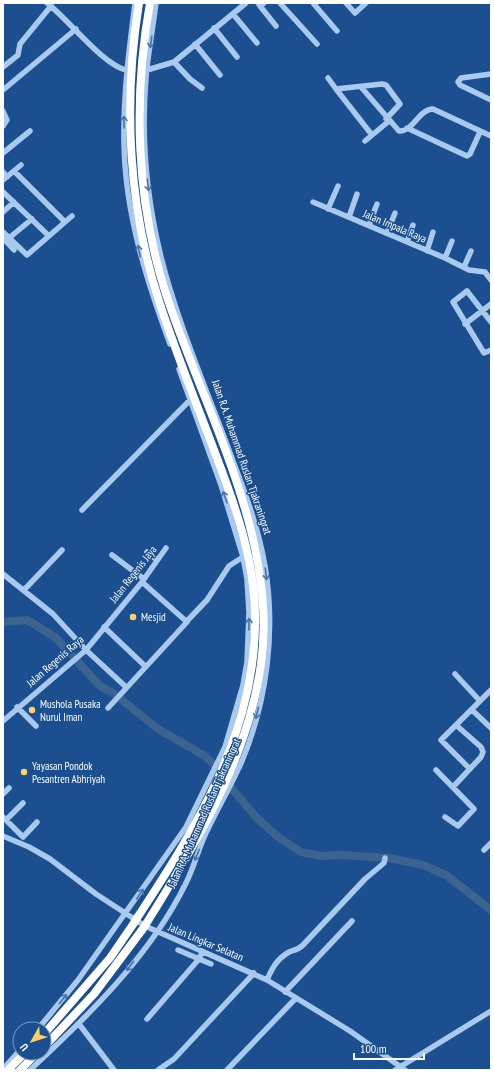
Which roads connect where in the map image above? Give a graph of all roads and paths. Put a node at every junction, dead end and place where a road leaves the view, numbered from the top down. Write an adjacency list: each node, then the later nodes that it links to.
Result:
1 (134, 3): 23 (street, Jalan R.A. Muhammad Ruslan Tjakraningrat)
2 (139, 3): 113 (highway, Jalan R.A. Muhammad Ruslan Tjakraningrat)
3 (150, 3): 110 (highway, Jalan R.A. Muhammad Ruslan Tjakraningrat)
4 (156, 3): 24 (street, Jalan R.A. Muhammad Ruslan Tjakraningrat, one-way to 24)
5 (246, 3): 12 (street)
6 (280, 3): 19 (street)
7 (313, 3): 16 (street)
8 (346, 3): 9 (street)
9 (366, 3)
10 (49, 4): 15 (street); 22 (street)
11 (260, 4): 13 (street)
12 (233, 14): 14 (street); 17 (street)
13 (276, 26)
14 (214, 28): 18 (street); 20 (street)
15 (76, 29): 23 (street); 31 (street)
16 (337, 31)
17 (257, 43)
18 (195, 44): 21 (street); 26 (street)
19 (317, 44)
20 (237, 57)
21 (174, 62): 24 (street); 29 (street)
22 (3, 67)
23 (126, 70): 83 (street, Jalan R.A. Muhammad Ruslan Tjakraningrat, one-way to 23)
24 (147, 70): 110 (street, Jalan R.A. Muhammad Ruslan Tjakraningrat, one-way to 110)
25 (491, 74): 32 (street)
26 (220, 75)
27 (328, 78): 30 (street)
28 (361, 87): 30 (street); 34 (street); 34 (street)
29 (202, 88)
30 (336, 89): 39 (street)
31 (3, 90)
32 (491, 100)
33 (3, 111): 35 (street)
34 (388, 120): 36 (street); 39 (street)
35 (3, 126)
36 (407, 128): 38 (street); 38 (street)
37 (30, 131): 42 (street)
38 (480, 132): 40 (street)
39 (372, 135): 41 (street)
40 (491, 136)
41 (365, 141)
42 (3, 153)
43 (21, 165): 44 (street)
44 (14, 171): 46 (street); 59 (street)
45 (3, 172): 46 (street)
46 (5, 179)
47 (338, 186): 53 (street)
48 (3, 192): 50 (street)
49 (357, 194): 57 (street)
50 (14, 202): 54 (street); 58 (street)
51 (313, 202): 53 (street, Jalan Impala Raya)
52 (377, 204): 61 (street)
53 (328, 209): 57 (street, Jalan Impala Raya)
54 (3, 212)
55 (395, 213): 64 (street)
56 (72, 216): 59 (street)
57 (349, 217): 61 (street, Jalan Impala Raya)
58 (32, 219): 65 (street); 67 (street)
59 (66, 222): 65 (street)
60 (413, 224): 69 (street)
61 (369, 225): 64 (street, Jalan Impala Raya)
62 (3, 232): 67 (street)
63 (433, 232): 71 (street)
64 (387, 233): 69 (street, Jalan Impala Raya)
65 (49, 236): 67 (street)
66 (3, 238): 70 (street)
67 (10, 238)
68 (452, 241): 73 (street)
69 (407, 242): 71 (street, Jalan Impala Raya)
70 (14, 250)
71 (427, 251): 73 (street, Jalan Impala Raya)
72 (471, 251): 74 (street)
73 (445, 258): 74 (street, Jalan Impala Raya)
74 (464, 267): 76 (street, Jalan Impala Raya)
75 (491, 269): 76 (street)
76 (485, 272): 77 (street)
77 (491, 280)
78 (491, 304): 79 (street)
79 (482, 310): 80 (street); 81 (street); 81 (street)
80 (491, 322)
81 (465, 324): 82 (street)
82 (491, 350)
83 (190, 400): 84 (street); 89 (street, Jalan R.A. Muhammad Ruslan Tjakraningrat, one-way to 83)
84 (82, 510)
85 (166, 548): 90 (street, Jalan Regenis Jaya)
86 (62, 550): 93 (street)
87 (147, 552): 90 (street)
88 (112, 554): 92 (street)
89 (243, 557): 95 (street); 125 (street, Jalan R.A. Muhammad Ruslan Tjakraningrat, one-way to 89)
90 (157, 560): 92 (street, Jalan Regenis Jaya)
91 (3, 574): 93 (street)
92 (143, 580): 94 (street, Jalan Regenis Jaya); 95 (street)
93 (24, 590): 97 (street)
94 (117, 612): 96 (street, Jalan Regenis Raya)
95 (187, 621): 98 (street)
96 (104, 627): 97 (street, Jalan Regenis Raya); 98 (street)
97 (86, 650): 100 (street); 103 (street, Jalan Regenis Raya)
98 (145, 666): 100 (street)
99 (455, 674): 102 (street)
100 (126, 686): 104 (street)
101 (490, 693): 102 (street)
102 (480, 701): 105 (street)
103 (17, 707): 106 (street, Jalan Regenis Raya); 108 (street)
104 (108, 708)
105 (472, 710): 107 (street); 109 (street)
106 (3, 721)
107 (456, 725): 111 (street); 111 (street)
108 (36, 726)
109 (491, 728)
110 (240, 759): 113 (highway, Jalan R.A. Muhammad Ruslan Tjakraningrat)
111 (470, 769): 114 (street)
112 (436, 770): 114 (street)
113 (224, 783): 127 (street, Jalan R.A. Muhammad Ruslan Tjakraningrat, one-way to 127); 140 (highway, Jalan R.A. Muhammad Ruslan Tjakraningrat); 141 (highway, Jalan R.A. Muhammad Ruslan Tjakraningrat)
114 (453, 787): 118 (street)
115 (9, 788): 116 (street)
116 (3, 794)
117 (23, 803): 119 (street)
118 (445, 817)
119 (5, 819): 120 (street)
120 (37, 822)
121 (3, 836): 125 (street, Jalan Lingkar Selatan)
122 (491, 843): 123 (street)
123 (484, 850)
124 (385, 858): 133 (street)
125 (127, 914): 127 (street, Jalan Lingkar Selatan); 138 (street, Jalan R.A. Muhammad Ruslan Tjakraningrat, one-way to 125)
126 (352, 921): 134 (street)
127 (157, 932): 129 (street, Jalan Lingkar Selatan); 139 (street, Jalan R.A. Muhammad Ruslan Tjakraningrat, one-way to 139)
128 (178, 950): 130 (street)
129 (202, 952): 130 (street); 132 (street, Jalan Lingkar Selatan)
130 (199, 959): 131 (street); 137 (street)
131 (211, 964)
132 (254, 973): 133 (street, Jalan Lingkar Selatan); 151 (street)
133 (267, 980): 134 (street, Jalan Lingkar Selatan)
134 (285, 992): 135 (street, Jalan Lingkar Selatan)
135 (296, 998): 145 (street, Jalan Lingkar Selatan); 152 (street)
136 (491, 1011): 145 (street)
137 (147, 1019)
138 (45, 1021)
139 (79, 1024): 149 (street, Jalan R.A. Muhammad Ruslan Tjakraningrat); 150 (street)
140 (52, 1025)
141 (52, 1038)
142 (12, 1059): 146 (street)
143 (17, 1061): 147 (highway)
144 (29, 1061): 148 (highway)
145 (403, 1067): 153 (street)
146 (3, 1069)
147 (8, 1070)
148 (20, 1070)
149 (30, 1070)
150 (114, 1070)
151 (158, 1070)
152 (227, 1070)
153 (395, 1070)

